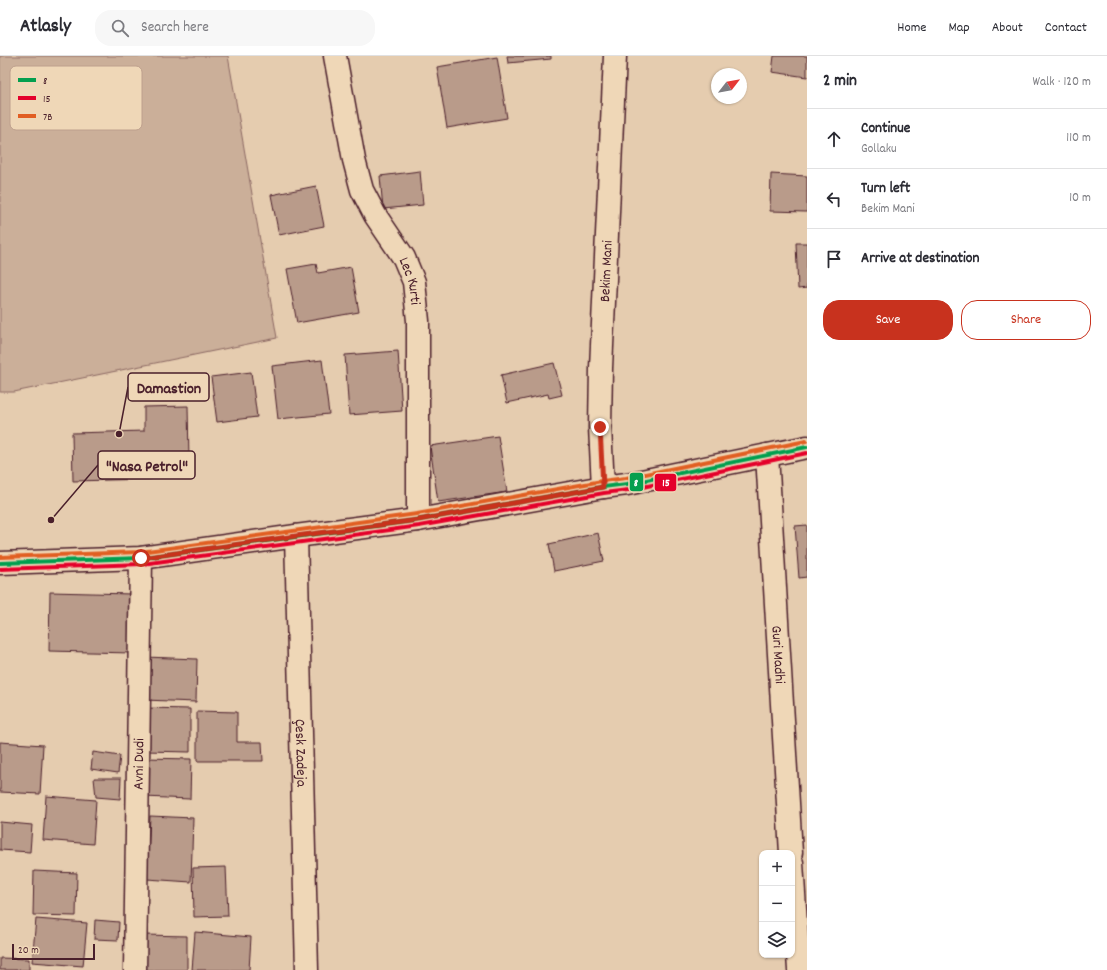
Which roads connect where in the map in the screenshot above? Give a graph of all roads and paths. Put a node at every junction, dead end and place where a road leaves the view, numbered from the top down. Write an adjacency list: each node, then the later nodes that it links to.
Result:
1 (335, 56): 6 (street, Lec Kurti)
2 (616, 56): 5 (street, Bekim Mani)
3 (807, 447): 4 (street)
4 (767, 456): 5 (street); 10 (street, Guri Madhi)
5 (603, 487): 6 (street)
6 (418, 520): 7 (street)
7 (296, 536): 8 (street); 13 (street, Çesk Zadeja)
8 (141, 558): 9 (street); 12 (street, Avni Dudi)
9 (0, 563)
10 (791, 850)
11 (794, 886): 14 (street)
12 (135, 970)
13 (307, 970)
14 (799, 970)

